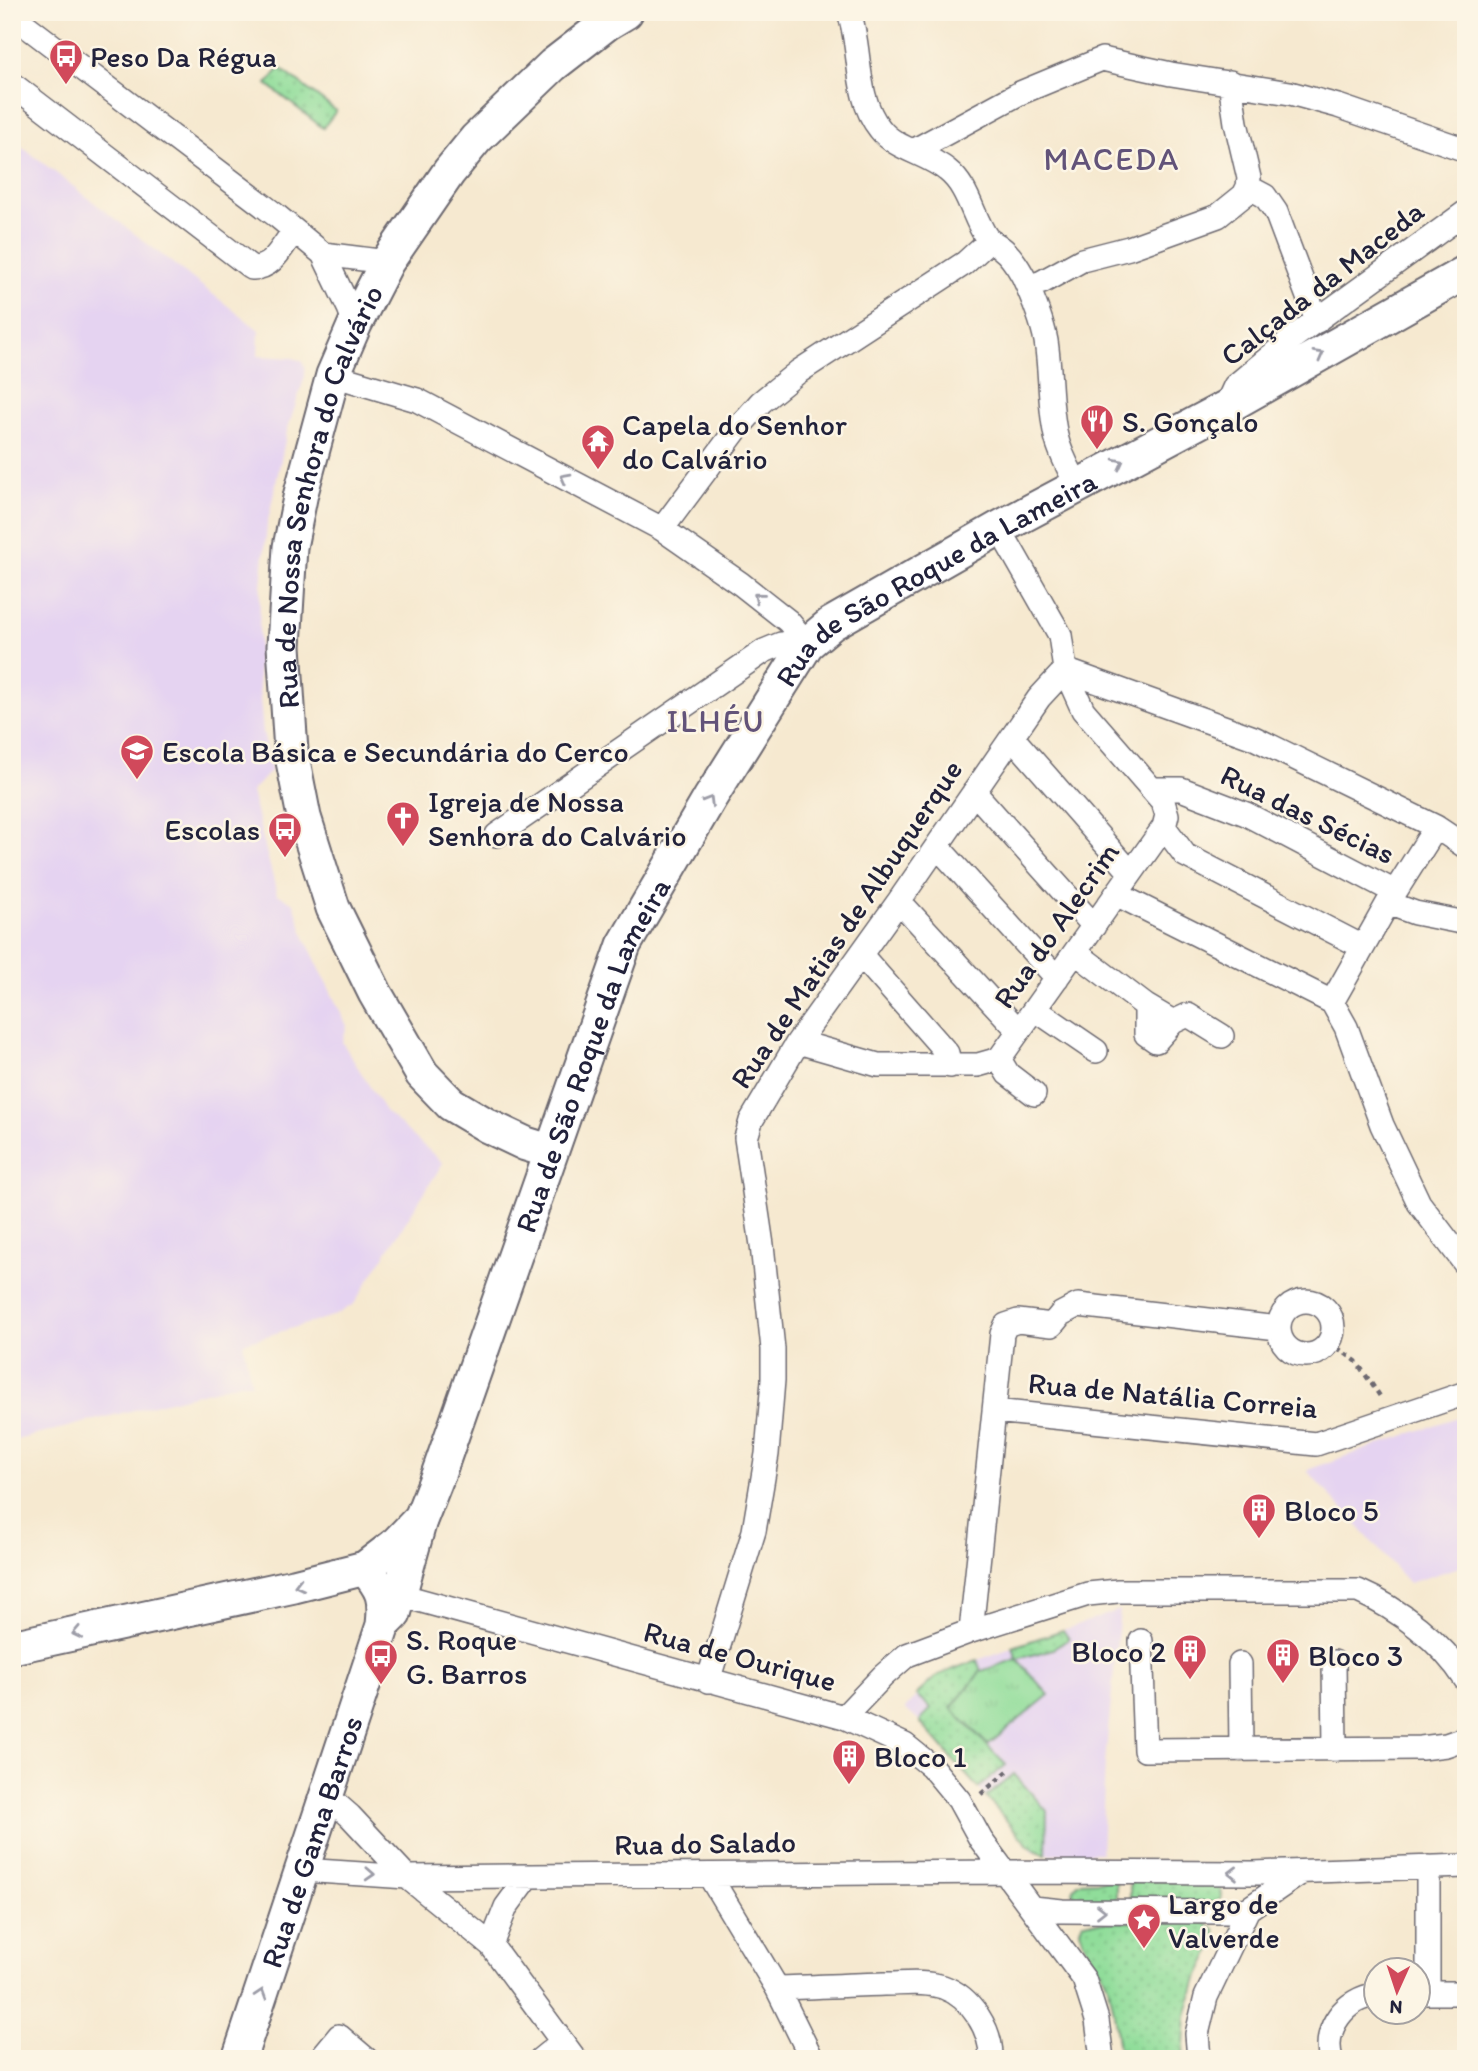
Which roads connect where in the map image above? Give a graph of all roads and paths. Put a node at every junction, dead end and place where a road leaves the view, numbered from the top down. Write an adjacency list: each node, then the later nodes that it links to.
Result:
1 (626, 12): 13 (main road, Rua de Nossa Senhora do Calvário)
2 (849, 12): 6 (street)
3 (12, 15): 10 (street)
4 (1230, 82): 6 (street); 7 (street); 8 (street)
5 (12, 84): 10 (street)
6 (915, 150): 11 (street)
7 (1466, 150)
8 (1246, 191): 15 (street); 16 (street)
9 (1466, 212): 16 (street, Calçada da Maceda)
10 (294, 231): 12 (street)
11 (989, 241): 15 (street); 22 (street)
12 (323, 254): 13 (street); 17 (street)
13 (387, 262): 17 (main road, Rua de Nossa Senhora do Calvário)
14 (1466, 272): 19 (main road, Rua de São Roque da Lameira, one-way to 14)
15 (1028, 287): 20 (street)
16 (1317, 321): 19 (street, Calçada da Maceda)
17 (355, 324): 18 (main road, Rua de Nossa Senhora do Calvário)
18 (333, 375): 22 (street, one-way to 18); 52 (main road, Rua de Nossa Senhora do Calvário)
19 (1223, 409): 20 (main road, Rua de São Roque da Lameira, one-way to 19)
20 (1077, 485): 21 (main road, Rua de São Roque da Lameira)
21 (999, 528): 23 (main road, Rua de São Roque da Lameira); 24 (street)
22 (662, 529): 23 (street, one-way to 22)
23 (807, 644): 30 (street); 52 (main road, Rua de São Roque da Lameira, one-way to 23)
24 (1065, 670): 25 (street, Rua de Matias de Albuquerque); 26 (street); 29 (street)
25 (1012, 737): 27 (street, Rua de Matias de Albuquerque); 33 (street)
26 (1152, 789): 28 (street); 35 (street, Rua das Sécias)
27 (974, 792): 31 (street, Rua de Matias de Albuquerque); 38 (street)
28 (1164, 827): 33 (street, Rua do Alecrim); 39 (street)
29 (1436, 827): 32 (street); 35 (street)
30 (497, 835)
31 (937, 846): 36 (street, Rua de Matias de Albuquerque); 42 (street)
32 (1466, 847)
33 (1131, 873): 34 (street, Rua do Alecrim)
34 (1116, 894): 38 (street, Rua do Alecrim); 43 (street)
35 (1392, 898): 37 (street, Rua das Sécias); 39 (street)
36 (899, 901): 41 (street, Rua de Matias de Albuquerque); 45 (street)
37 (1466, 923)
38 (1094, 926): 40 (street, Rua do Alecrim)
39 (1363, 947): 43 (street)
40 (1075, 952): 42 (street, Rua do Alecrim); 46 (street)
41 (861, 954): 47 (street, Rua de Matias de Albuquerque); 50 (street)
42 (1057, 978): 44 (street, Rua do Alecrim)
43 (1332, 1002): 53 (street)
44 (1036, 1010): 45 (street, Rua do Alecrim); 48 (street)
45 (1019, 1031): 49 (street, Rua do Alecrim)
46 (1222, 1036)
47 (798, 1042): 50 (street); 69 (street, Rua de Matias de Albuquerque)
48 (1096, 1051)
49 (999, 1059): 50 (street); 51 (street)
50 (950, 1066)
51 (1034, 1094)
52 (550, 1152): 59 (main road, Rua de São Roque da Lameira)
53 (1466, 1265)
54 (1278, 1328): 55 (street, Rua de Natália Correia); 55 (street); 57 (street, Rua de Natália Correia)
55 (1329, 1342): 58 (path)
56 (1466, 1393): 58 (street, Rua de Natália Correia)
57 (994, 1411): 58 (street, Rua de Natália Correia); 63 (street, Rua de Natália Correia)
58 (1393, 1418)
59 (421, 1518): 60 (main road, Rua de São Roque da Lameira); 61 (main road, Rua de Gama Barros)
60 (365, 1568): 62 (main road, Rua de Gama Barros); 65 (main road, Rua de São Roque da Lameira, one-way to 65)
61 (400, 1595): 62 (main road, Rua de Gama Barros); 69 (street, Rua de Ourique)
62 (383, 1625): 75 (main road, Rua de Gama Barros)
63 (971, 1631): 68 (street); 70 (street)
64 (1141, 1641): 72 (street)
65 (12, 1647)
66 (1334, 1662): 73 (street)
67 (1240, 1664): 72 (street)
68 (1466, 1680)
69 (708, 1681): 70 (street, Rua de Ourique)
70 (844, 1717): 80 (street, Rua de Ourique)
71 (1466, 1738): 73 (street)
72 (1241, 1750): 73 (street)
73 (1335, 1750)
74 (1009, 1770): 76 (path)
75 (327, 1796): 79 (main road, Rua de Gama Barros); 83 (street)
76 (978, 1797)
77 (1466, 1866): 78 (street)
78 (1428, 1867): 81 (street); 88 (street)
79 (302, 1870): 83 (street, Rua do Salado, one-way to 83); 94 (main road, Rua de Gama Barros, one-way to 79)
80 (1003, 1872): 81 (street, one-way to 80); 82 (street, Rua do Salado); 85 (street)
81 (1302, 1872): 86 (street)
82 (709, 1875): 84 (street, Rua do Salado); 89 (street)
83 (407, 1877): 84 (street, Rua do Salado); 87 (street)
84 (528, 1877): 87 (street)
85 (1033, 1908): 86 (street, one-way to 86); 100 (street)
86 (1248, 1909): 101 (street)
87 (491, 1945): 93 (street)
88 (1425, 1955)
89 (777, 1988): 98 (street); 99 (street)
90 (1432, 1993): 91 (street)
91 (1466, 1993)
92 (1362, 1998): 102 (street)
93 (569, 2050): 97 (street)
94 (239, 2059)
95 (320, 2059): 96 (street)
96 (366, 2059)
97 (541, 2059)
98 (811, 2059)
99 (991, 2059)
100 (1102, 2059)
101 (1199, 2059)
102 (1331, 2059)

